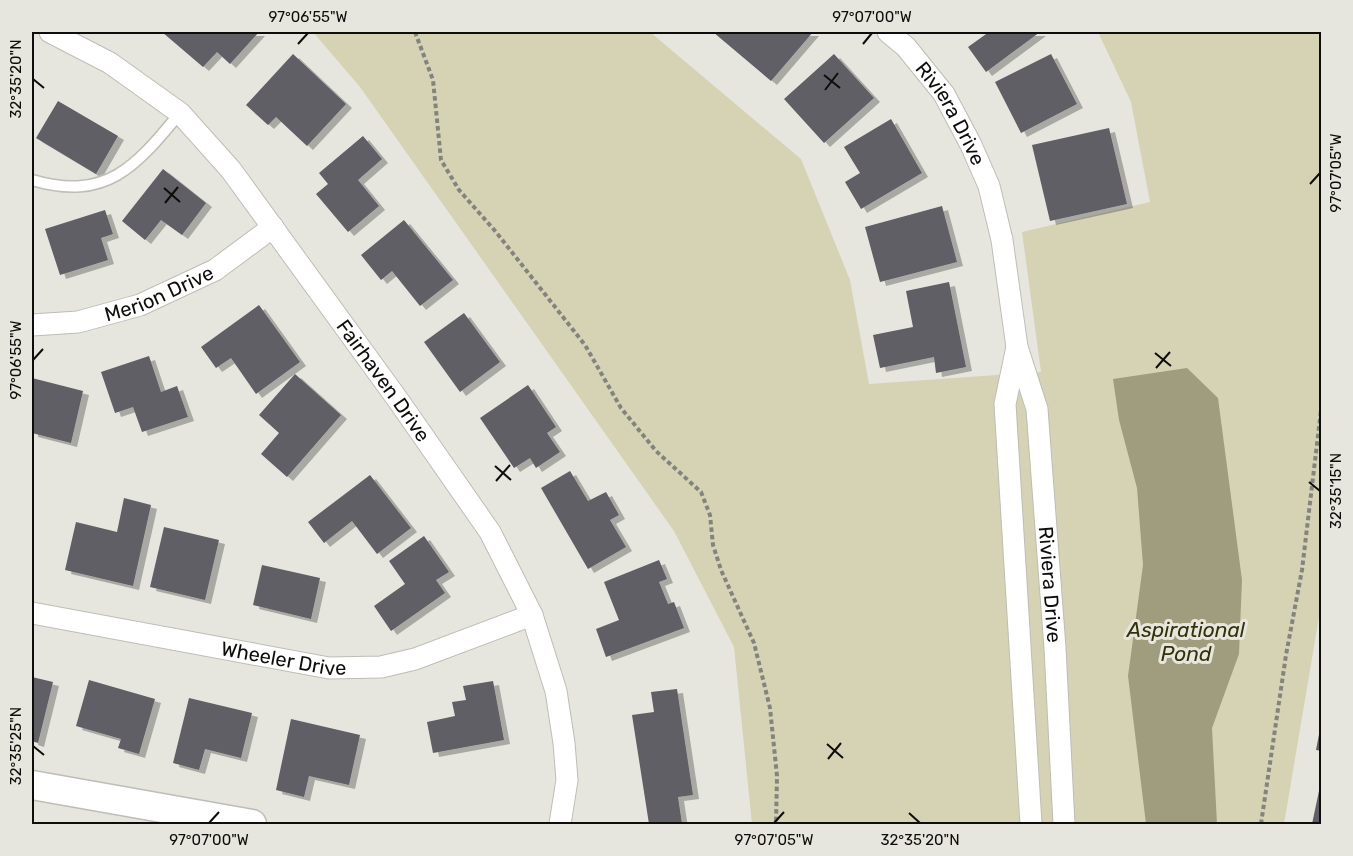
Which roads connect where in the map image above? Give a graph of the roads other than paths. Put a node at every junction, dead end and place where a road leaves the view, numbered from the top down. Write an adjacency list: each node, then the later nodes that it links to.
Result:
1 (50, 32): 3 (street, Fairhaven Drive)
2 (888, 32): 7 (street, Riviera Drive)
3 (180, 113): 4 (lane); 5 (street, Fairhaven Drive)
4 (32, 180)
5 (273, 227): 6 (street, Merion Drive); 9 (street, Fairhaven Drive)
6 (32, 325)
7 (1017, 347): 13 (street, Riviera Drive); 14 (street, Riviera Drive)
8 (32, 613): 9 (street, Wheeler Drive)
9 (532, 615): 12 (street, Fairhaven Drive)
10 (32, 785): 11 (main road)
11 (252, 825)
12 (560, 825)
13 (1031, 825)
14 (1064, 825)

